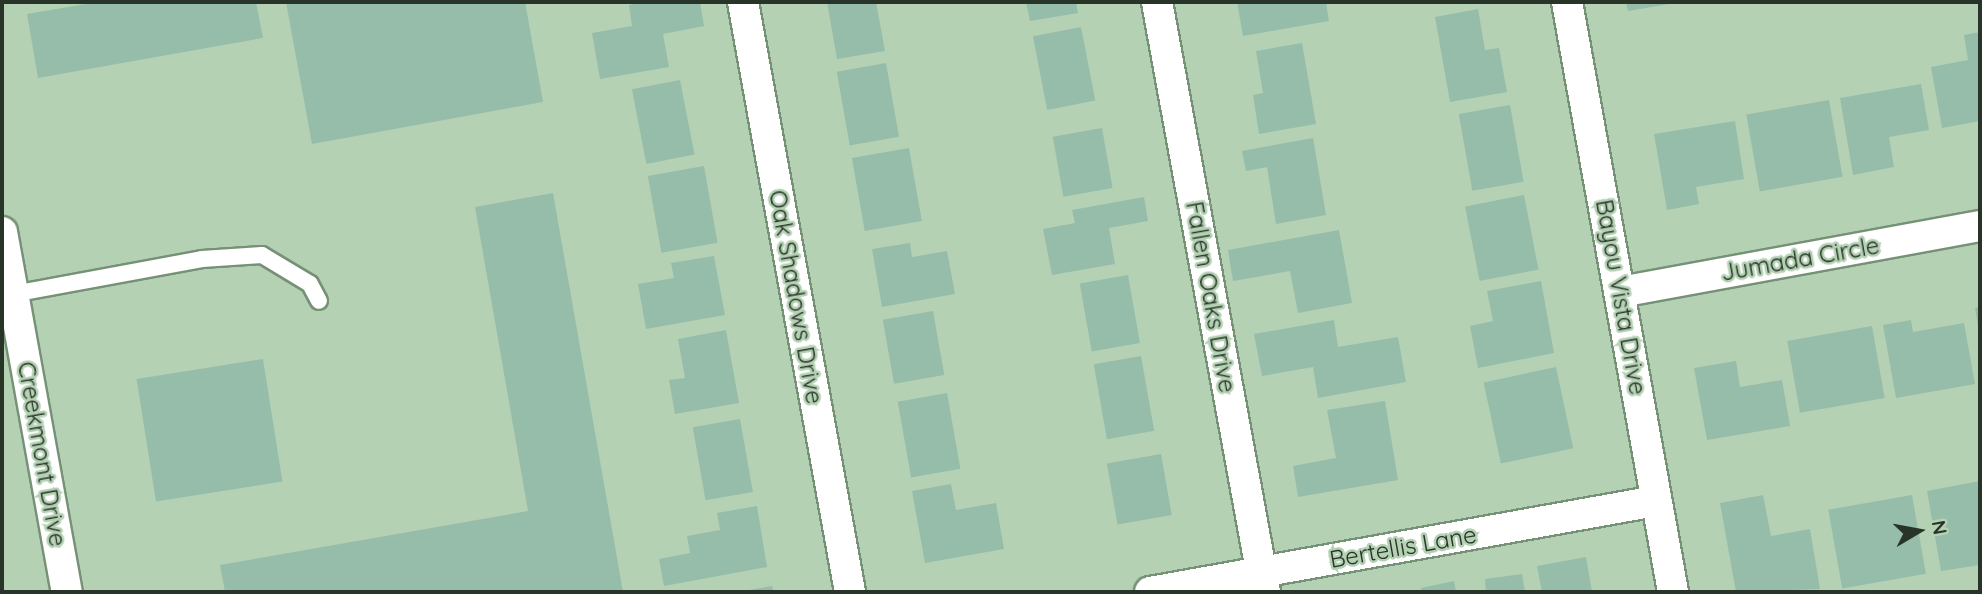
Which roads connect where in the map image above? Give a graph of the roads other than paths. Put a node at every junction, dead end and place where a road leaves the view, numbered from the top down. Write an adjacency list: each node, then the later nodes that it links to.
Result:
1 (743, 2): 12 (street, Oak Shadows Drive)
2 (1157, 2): 10 (street, Fallen Oaks Drive)
3 (1567, 2): 6 (street, Bayou Vista Drive)
4 (1980, 226): 6 (street, Jumada Circle)
5 (2, 232): 7 (street, Creekmont Drive)
6 (1620, 292): 9 (street, Bayou Vista Drive)
7 (13, 294): 8 (lane); 11 (street, Creekmont Drive)
8 (319, 301)
9 (1656, 501): 10 (street, Bertellis Lane); 14 (street, Bayou Vista Drive)
10 (1263, 582): 13 (street, Bertellis Lane)
11 (67, 592)
12 (850, 592)
13 (1150, 592)
14 (1673, 592)

